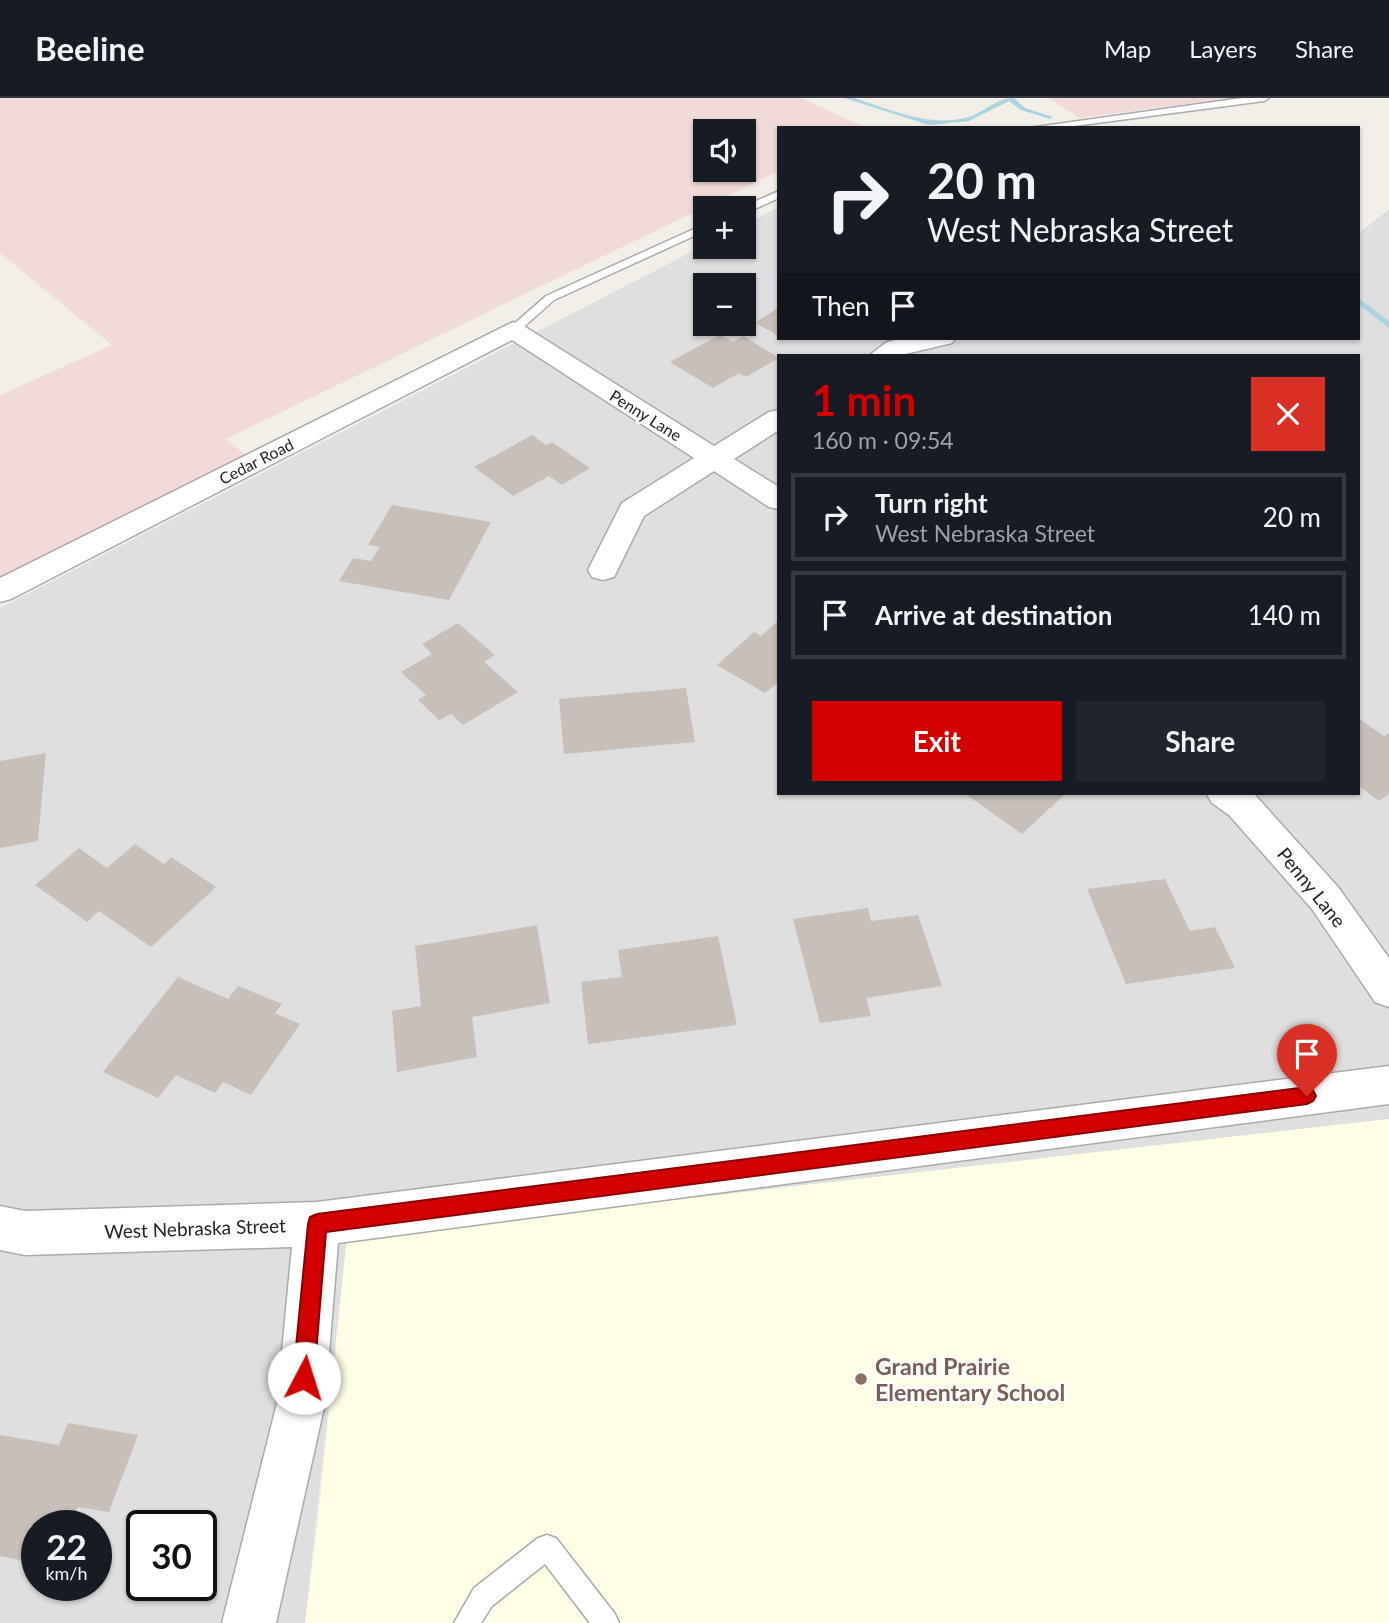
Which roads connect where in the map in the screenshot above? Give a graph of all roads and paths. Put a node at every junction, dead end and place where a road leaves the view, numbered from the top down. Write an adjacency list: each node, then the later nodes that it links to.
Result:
1 (1264, 98): 2 (lane)
2 (1049, 126)
3 (777, 195): 4 (lane)
4 (756, 205)
5 (693, 232): 6 (lane)
6 (513, 330): 10 (street, Penny Lane); 13 (street, Cedar Road)
7 (933, 340): 8 (street)
8 (885, 354)
9 (777, 419): 10 (street)
10 (713, 458): 11 (street, Penny Lane); 12 (street)
11 (777, 499)
12 (603, 570)
13 (0, 591)
14 (1227, 795): 15 (street, Penny Lane)
15 (1389, 990)
16 (1389, 1085): 17 (street, West Nebraska Street)
17 (317, 1224): 18 (street, West Nebraska Street); 19 (street)
18 (0, 1228)
19 (249, 1623)
20 (467, 1623): 21 (lane)
21 (606, 1623)

